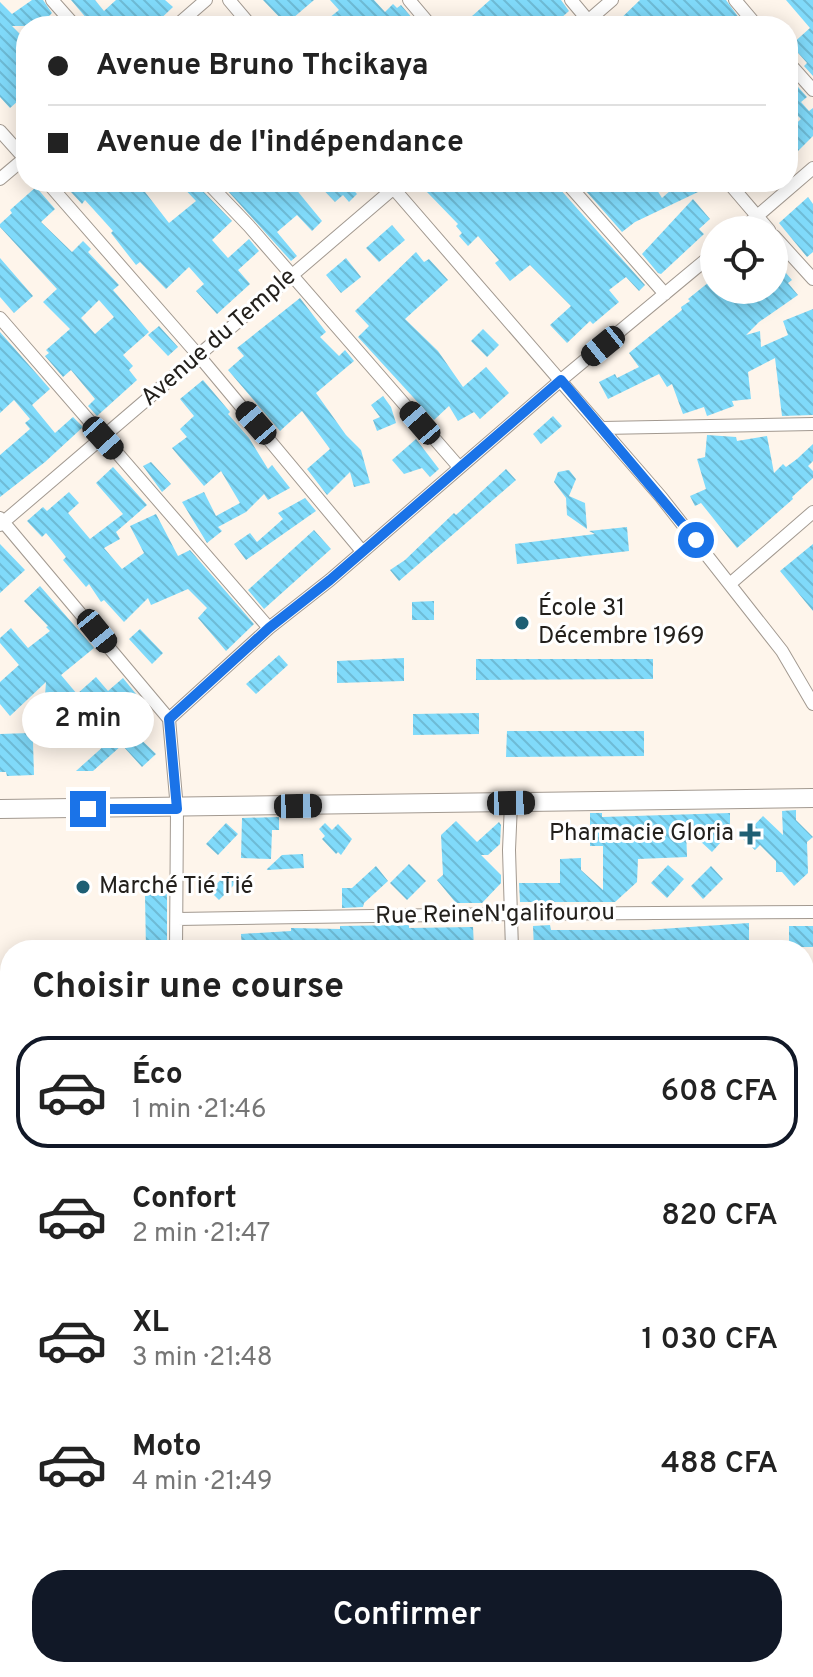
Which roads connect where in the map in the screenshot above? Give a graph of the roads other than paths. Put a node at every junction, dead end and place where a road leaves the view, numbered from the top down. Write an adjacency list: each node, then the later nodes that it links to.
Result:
1 (52, 0): 7 (street)
2 (206, 0): 8 (street)
3 (229, 0): 9 (street)
4 (409, 0): 10 (street)
5 (612, 0): 11 (street)
6 (735, 0): 12 (street)
7 (66, 16)
8 (188, 16)
9 (243, 16)
10 (423, 16)
11 (596, 16)
12 (749, 16)
13 (798, 73): 14 (street)
14 (813, 90)
15 (0, 131): 16 (street)
16 (16, 148)
17 (16, 166): 18 (street)
18 (0, 179)
19 (56, 192): 34 (street)
20 (217, 192): 30 (street)
21 (385, 192): 30 (street, Avenue du Temple)
22 (401, 192): 35 (street)
23 (575, 192): 32 (street)
24 (736, 192): 26 (street)
25 (786, 192): 27 (street)
26 (756, 216)
27 (758, 216)
28 (788, 251): 31 (street)
29 (700, 265): 32 (street)
30 (291, 277): 34 (street, Avenue du Temple); 39 (street)
31 (813, 279)
32 (665, 294): 35 (street)
33 (0, 318): 38 (street)
34 (199, 356): 38 (street, Avenue du Temple); 42 (street)
35 (561, 380): 37 (street); 39 (street)
36 (813, 424): 37 (street)
37 (602, 428): 43 (street)
38 (103, 438): 41 (street, Avenue du Temple); 44 (street)
39 (459, 467): 42 (street)
40 (813, 512): 43 (street)
41 (1, 522): 46 (street)
42 (361, 550): 44 (street)
43 (731, 583): 45 (street)
44 (269, 628): 46 (street)
45 (813, 704)
46 (169, 719): 50 (street)
47 (813, 798): 48 (street)
48 (511, 803): 50 (street); 52 (street)
49 (0, 809): 50 (street)
50 (177, 809): 53 (street)
51 (813, 912): 52 (street, Rue ReineN'galifourou)
52 (512, 914): 53 (street, Rue ReineN'galifourou); 55 (street)
53 (177, 919): 54 (street)
54 (176, 940)
55 (512, 940)

